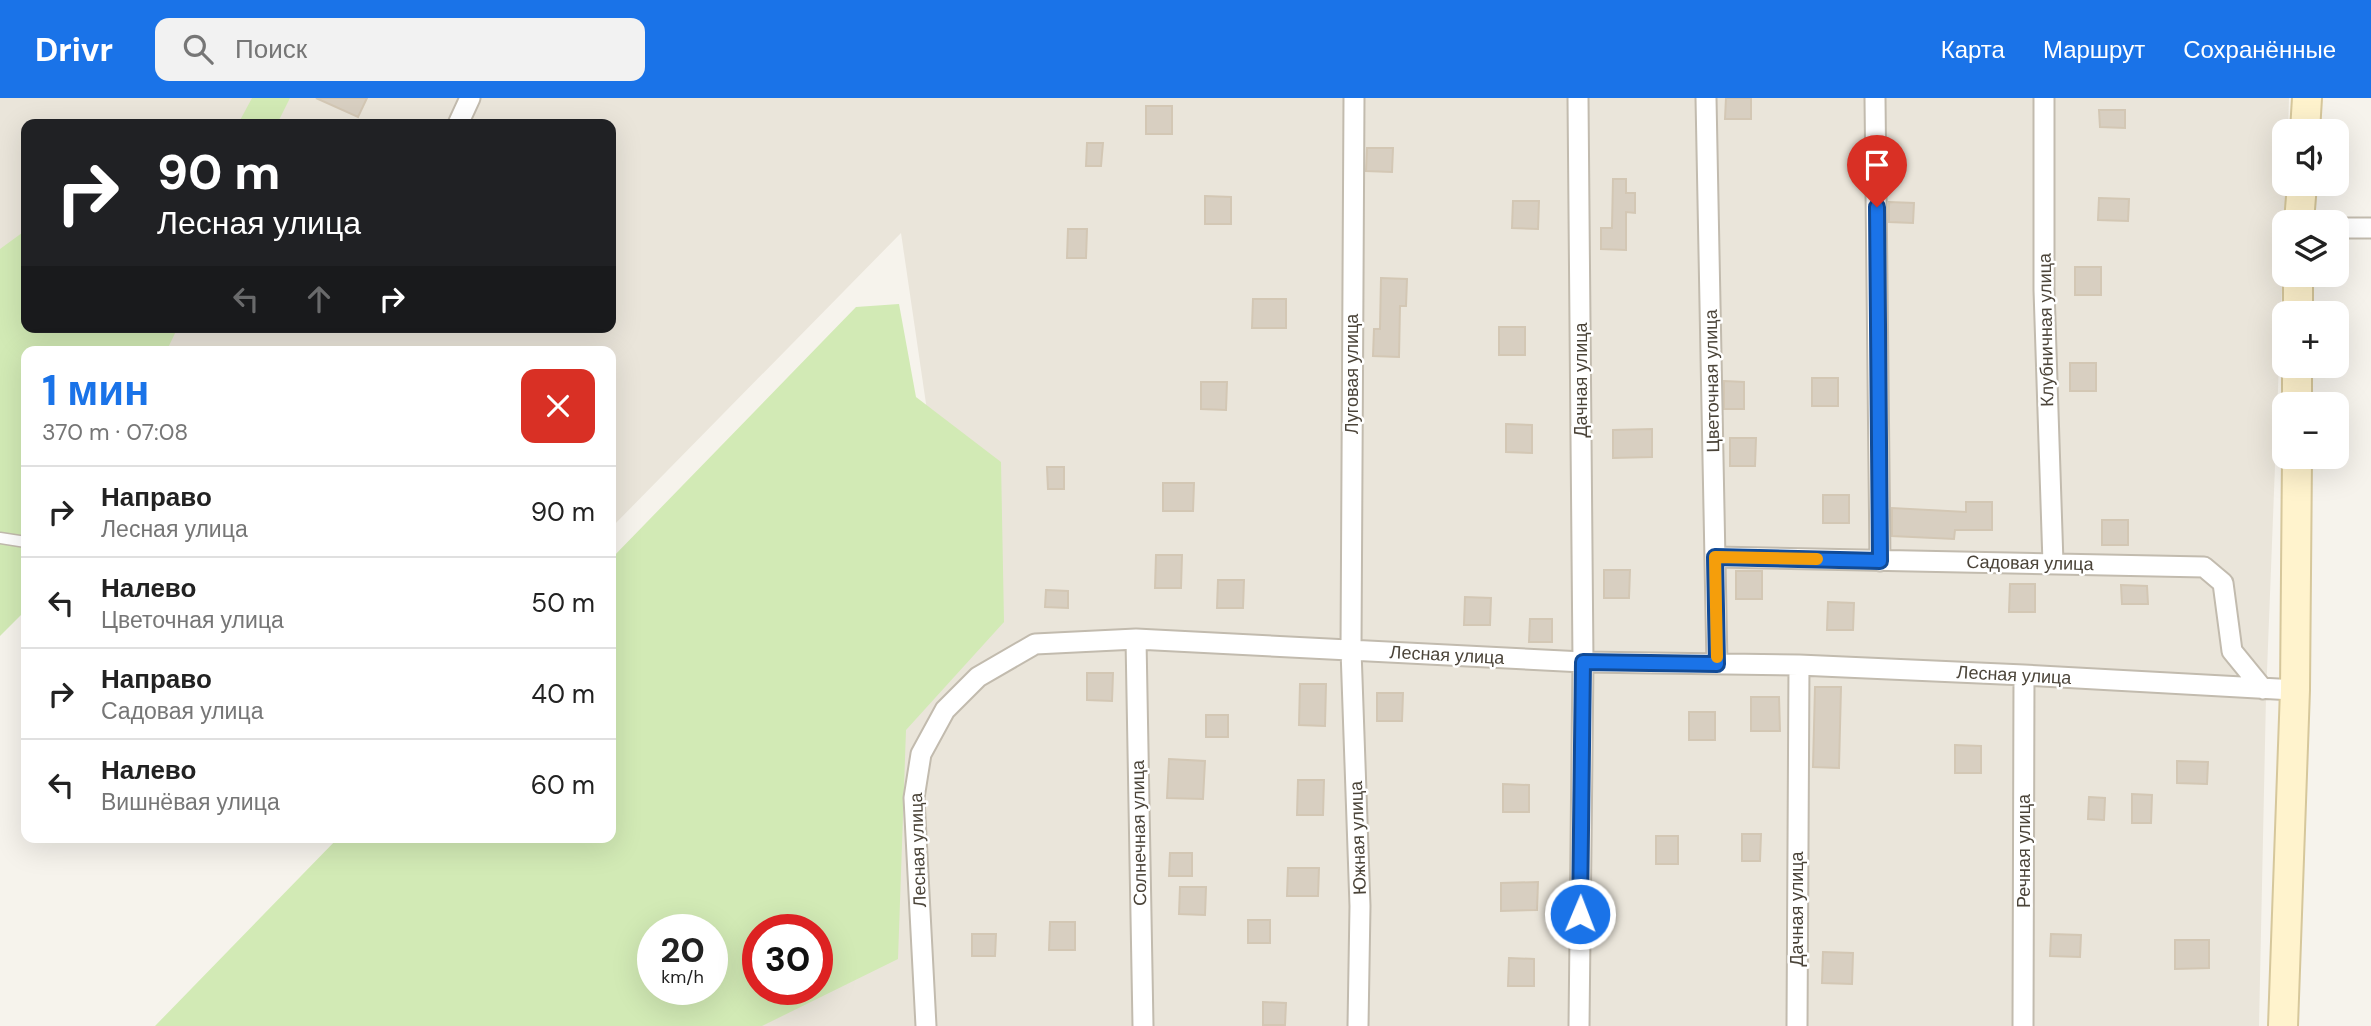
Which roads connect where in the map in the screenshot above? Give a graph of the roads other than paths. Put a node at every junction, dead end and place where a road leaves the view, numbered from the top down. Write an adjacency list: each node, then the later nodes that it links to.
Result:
1 (470, 98): 8 (street)
2 (1353, 98): 19 (street, Луговая улица)
3 (1578, 98): 20 (street, Дачная улица)
4 (1706, 98): 15 (street, Цветочная улица)
5 (1875, 98): 16 (street)
6 (2044, 98): 17 (street, Клубничная улица)
7 (2307, 98): 9 (main road)
8 (460, 119)
9 (2306, 119)
10 (2349, 228): 11 (street)
11 (2371, 228)
12 (2297, 469): 25 (main road)
13 (0, 538): 14 (lane)
14 (21, 541)
15 (1715, 557): 16 (street, Садовая улица); 21 (street, Цветочная улица)
16 (1880, 561): 17 (street, Садовая улица)
17 (2053, 562): 24 (street, Садовая улица)
18 (1136, 639): 19 (street, Лесная улица); 26 (street, Лесная улица); 27 (street, Солнечная улица)
19 (1351, 650): 20 (street, Лесная улица); 28 (street, Южная улица)
20 (1583, 662): 21 (street, Лесная улица); 29 (street, Дачная улица)
21 (1717, 664): 22 (street, Лесная улица)
22 (1799, 665): 23 (street, Лесная улица); 30 (street, Дачная улица)
23 (2024, 675): 24 (street, Лесная улица); 31 (street, Речная улица)
24 (2263, 688): 25 (street, Лесная улица)
25 (2295, 690): 32 (main road)
26 (926, 1026)
27 (1143, 1026)
28 (1358, 1026)
29 (1579, 1026)
30 (1797, 1026)
31 (2023, 1026)
32 (2283, 1026)

